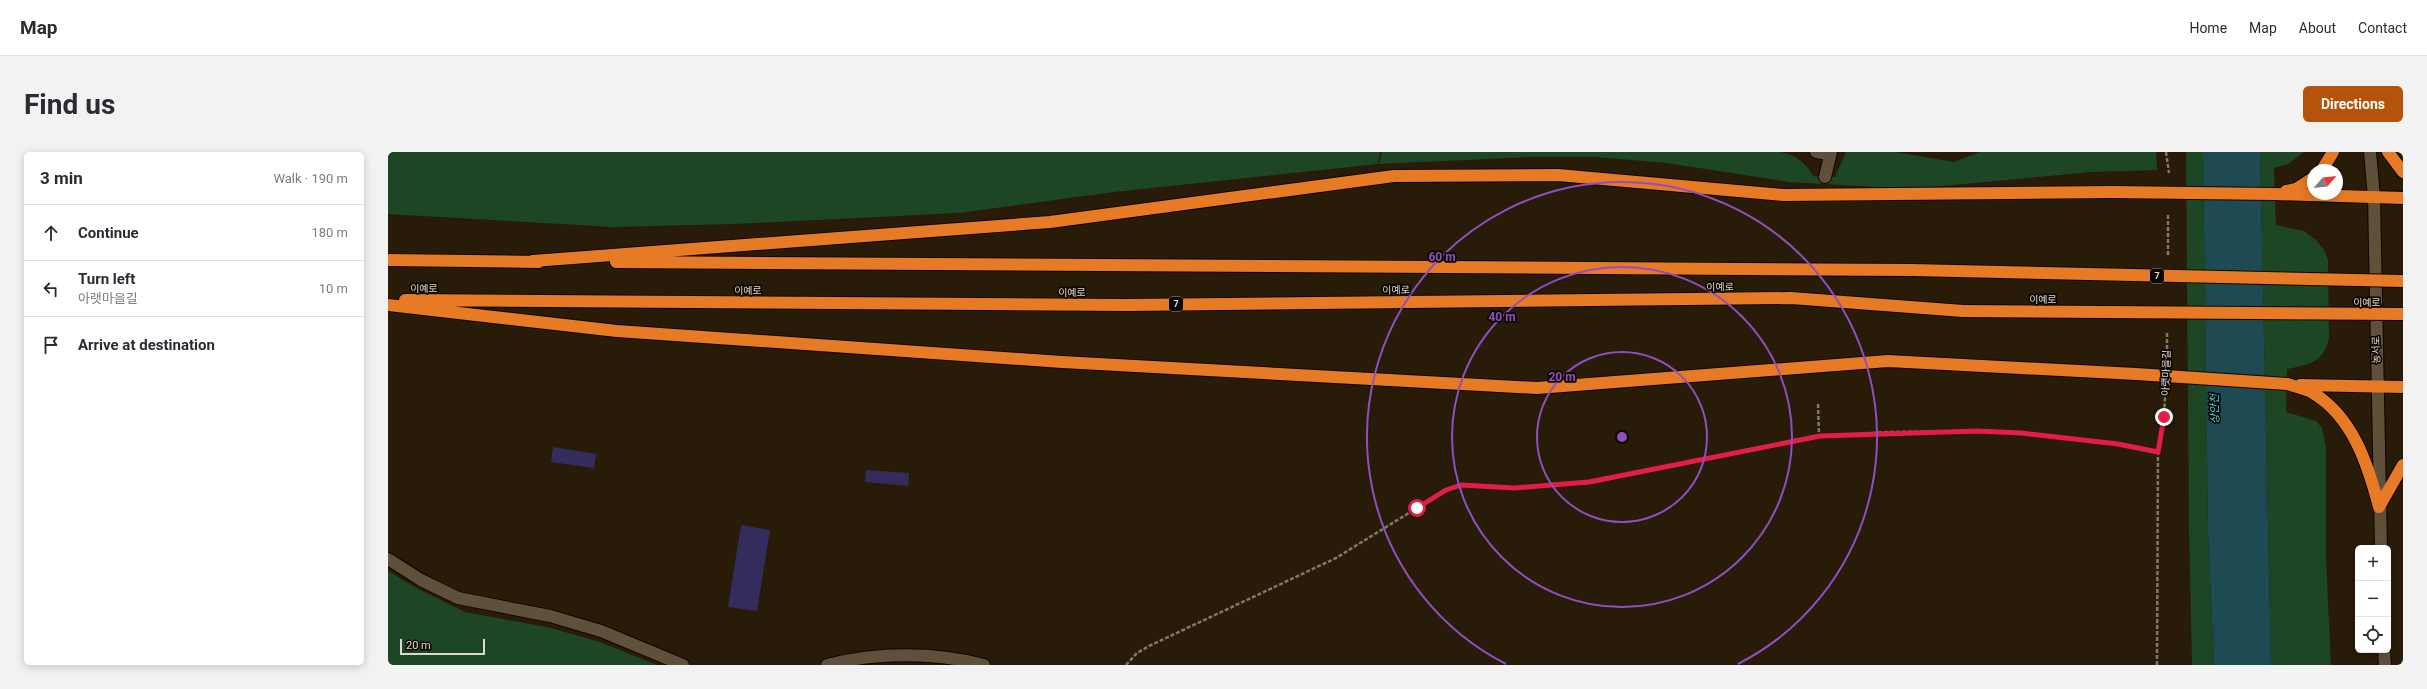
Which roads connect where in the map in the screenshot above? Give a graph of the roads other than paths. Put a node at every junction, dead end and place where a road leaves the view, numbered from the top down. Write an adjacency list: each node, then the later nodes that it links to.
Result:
1 (1816, 152): 5 (street)
2 (2334, 152): 6 (highway)
3 (2370, 152): 11 (street, 농서로)
4 (2388, 152): 7 (highway)
5 (1830, 153): 8 (street)
6 (2326, 164)
7 (2403, 172)
8 (1825, 176)
9 (2307, 182): 10 (highway)
10 (2274, 194): 11 (highway); 14 (highway, bridge)
11 (2374, 196): 12 (highway); 20 (street, 농서로)
12 (2403, 198)
13 (388, 260): 14 (highway, 이예로 / 7)
14 (533, 262): 15 (highway, 이예로 / 7, bridge)
15 (2403, 281)
16 (388, 300): 18 (highway, 이예로 / 7, bridge)
17 (388, 305): 19 (highway, bridge)
18 (2403, 314)
19 (2287, 384): 20 (highway); 23 (highway)
20 (2377, 387): 21 (highway); 23 (street, 농서로)
21 (2403, 387)
22 (2403, 465): 23 (highway)
23 (2379, 507): 24 (street, 농서로)
24 (2381, 545)
25 (388, 559): 27 (street)
26 (2384, 653): 30 (street)
27 (683, 665)
28 (827, 665): 29 (street)
29 (984, 665)
30 (2385, 665)

